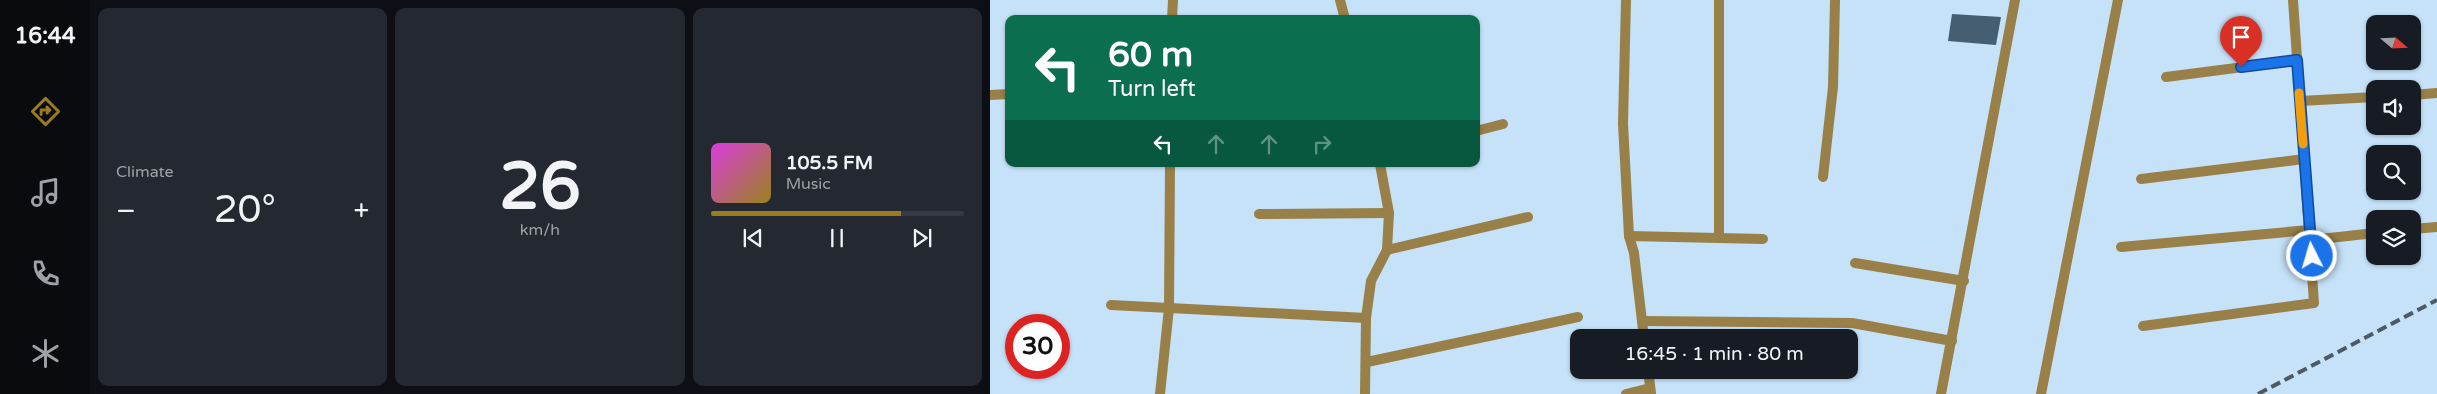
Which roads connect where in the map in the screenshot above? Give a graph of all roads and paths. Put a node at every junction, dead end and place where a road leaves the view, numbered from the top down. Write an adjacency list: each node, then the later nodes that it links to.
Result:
1 (1173, 0): 9 (street)
2 (1340, 0): 10 (street)
3 (1626, 0): 33 (street)
4 (1719, 0): 34 (street)
5 (1835, 0): 24 (street)
6 (2015, 0): 39 (street)
7 (2118, 0): 54 (street)
8 (2293, 0): 11 (street)
9 (1172, 15)
10 (1344, 15)
11 (2297, 60): 12 (street); 18 (street)
12 (2166, 77)
13 (2437, 93): 15 (street)
14 (1005, 94): 16 (street)
15 (2421, 94)
16 (990, 95)
17 (2366, 97): 18 (street)
18 (2300, 101): 21 (street)
19 (1503, 124): 20 (street)
20 (1480, 130)
21 (2304, 159): 25 (street); 32 (street)
22 (1170, 167): 41 (street)
23 (1381, 167): 26 (street)
24 (1823, 177)
25 (2141, 179)
26 (1389, 213): 27 (street); 37 (street)
27 (1259, 214)
28 (1528, 217): 37 (street)
29 (2437, 227): 30 (street)
30 (2421, 228)
31 (2366, 233): 32 (street)
32 (2310, 235): 36 (street); 45 (street)
33 (1629, 236): 34 (street); 44 (street)
34 (1719, 238): 35 (street)
35 (1763, 239)
36 (2121, 247)
37 (1387, 250): 43 (street)
38 (1855, 263): 39 (street)
39 (1964, 281): 47 (street)
40 (1111, 305): 41 (street)
41 (1169, 308): 43 (street); 50 (street)
42 (1578, 317): 48 (street)
43 (1366, 318): 48 (street)
44 (1642, 321): 46 (street); 47 (street)
45 (2143, 326)
46 (1643, 329)
47 (1952, 341): 53 (street)
48 (1367, 362): 51 (street)
49 (1651, 391): 52 (street)
50 (1160, 394)
51 (1364, 394)
52 (1626, 394)
53 (1941, 394)
54 (2041, 394)

